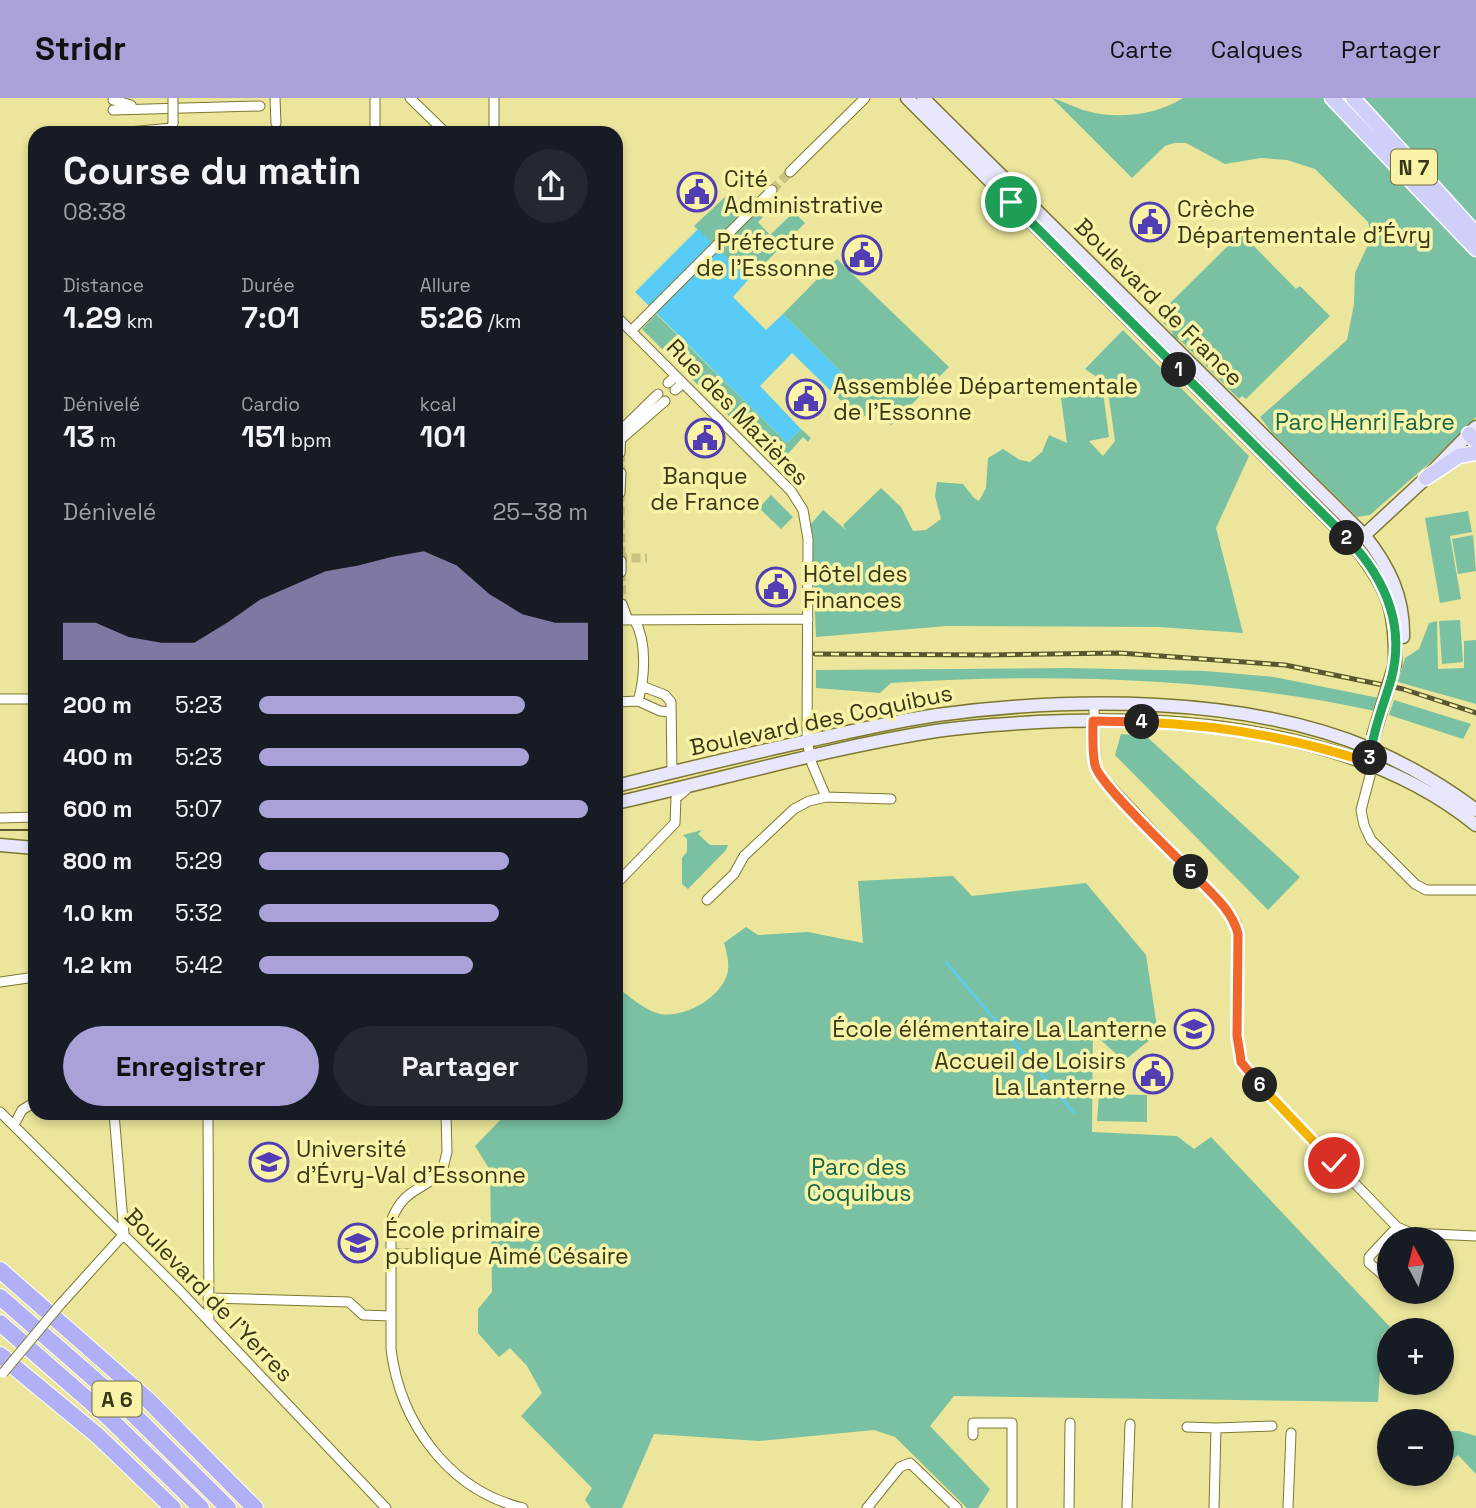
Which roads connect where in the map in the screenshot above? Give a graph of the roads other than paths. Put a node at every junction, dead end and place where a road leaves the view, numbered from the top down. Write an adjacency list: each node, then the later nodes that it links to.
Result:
1 (173, 98): 14 (street, bridge)
2 (275, 98): 12 (street)
3 (410, 98): 16 (street)
4 (494, 98): 17 (street)
5 (865, 98): 18 (street)
6 (907, 98): 10 (main road, Boulevard de France)
7 (1332, 98): 21 (main road, N 7)
8 (1353, 98): 20 (main road, N 7)
9 (375, 100): 15 (street)
10 (923, 101): 31 (main road, Boulevard de France)
11 (113, 105): 12 (street)
12 (275, 111): 13 (street)
13 (276, 122)
14 (172, 126)
15 (375, 126)
16 (439, 126)
17 (494, 126)
18 (790, 172)
19 (772, 190): 23 (street)
20 (1476, 233)
21 (1476, 249)
22 (623, 323): 24 (street, Rue des Mazières)
23 (635, 327)
24 (679, 379): 25 (street); 35 (street, Rue des Mazières)
25 (672, 387)
26 (662, 397): 28 (street)
27 (1474, 434): 30 (main road)
28 (623, 437)
29 (1476, 453): 30 (main road)
30 (1426, 478): 31 (main road)
31 (1359, 540): 47 (main road, Boulevard de France, bridge)
32 (623, 606): 34 (street)
33 (623, 620): 34 (street)
34 (631, 620): 36 (street); 37 (street)
35 (808, 620): 36 (street); 46 (street, Rue des Mazières)
36 (653, 621): 37 (street)
37 (642, 632): 38 (street)
38 (642, 686): 41 (street); 44 (street)
39 (0, 699): 40 (street)
40 (28, 699)
41 (638, 701): 42 (street); 44 (street)
42 (623, 702)
43 (1094, 705): 45 (street); 46 (main road, Boulevard des Coquibus); 47 (main road, Boulevard des Coquibus)
44 (671, 712): 50 (street)
45 (1093, 721): 48 (main road, Boulevard des Coquibus); 49 (main road, Boulevard des Coquibus); 73 (street)
46 (807, 741): 48 (street, Rue des Mazières); 50 (main road, Boulevard des Coquibus)
47 (1372, 743): 49 (main road, Boulevard de France); 56 (main road, Boulevard des Coquibus)
48 (810, 756): 52 (main road, Boulevard des Coquibus); 53 (street, Rue des Mazières)
49 (1370, 763): 59 (main road, Boulevard des Coquibus); 63 (street)
50 (672, 772): 51 (main road, Boulevard des Coquibus)
51 (623, 784)
52 (694, 786): 55 (main road, Boulevard des Coquibus); 62 (street)
53 (826, 797): 54 (street); 64 (street)
54 (891, 799)
55 (623, 801)
56 (1476, 810)
57 (28, 817): 58 (street)
58 (0, 818)
59 (1476, 825)
60 (0, 845): 61 (main road)
61 (28, 847)
62 (623, 877)
63 (1476, 890)
64 (707, 900)
65 (28, 978): 66 (street)
66 (0, 982)
67 (28, 1106): 72 (street)
68 (0, 1112): 72 (street, Boulevard de l'Yerres)
69 (115, 1120): 74 (street)
70 (208, 1120): 83 (street)
71 (446, 1120): 78 (street)
72 (14, 1125): 74 (street, Boulevard de l'Yerres)
73 (1397, 1227)
74 (124, 1234): 85 (street, Boulevard de l'Yerres); 89 (street, bridge)
75 (1454, 1235): 76 (street)
76 (1476, 1236)
77 (1377, 1248): 81 (street)
78 (390, 1254): 79 (street); 84 (street)
79 (424, 1254)
80 (0, 1270): 100 (highway)
81 (1377, 1270)
82 (0, 1297): 99 (highway, A 6)
83 (208, 1298): 84 (street); 85 (street)
84 (391, 1316): 102 (street)
85 (209, 1322): 101 (street, Boulevard de l'Yerres)
86 (0, 1323): 98 (highway, A 6)
87 (0, 1347): 89 (highway)
88 (0, 1355): 89 (highway)
89 (7, 1372): 97 (highway)
90 (1070, 1423): 107 (street)
91 (1129, 1424): 108 (street)
92 (1272, 1426): 94 (street)
93 (1187, 1427): 94 (street)
94 (1216, 1428): 109 (street)
95 (1291, 1433): 110 (street)
96 (973, 1435): 105 (street)
97 (173, 1508)
98 (201, 1508)
99 (228, 1508)
100 (255, 1508)
101 (386, 1508)
102 (523, 1508)
103 (867, 1508): 104 (street)
104 (957, 1508)
105 (1011, 1508): 106 (street)
106 (1018, 1508)
107 (1069, 1508)
108 (1127, 1508)
109 (1214, 1508)
110 (1288, 1508)

